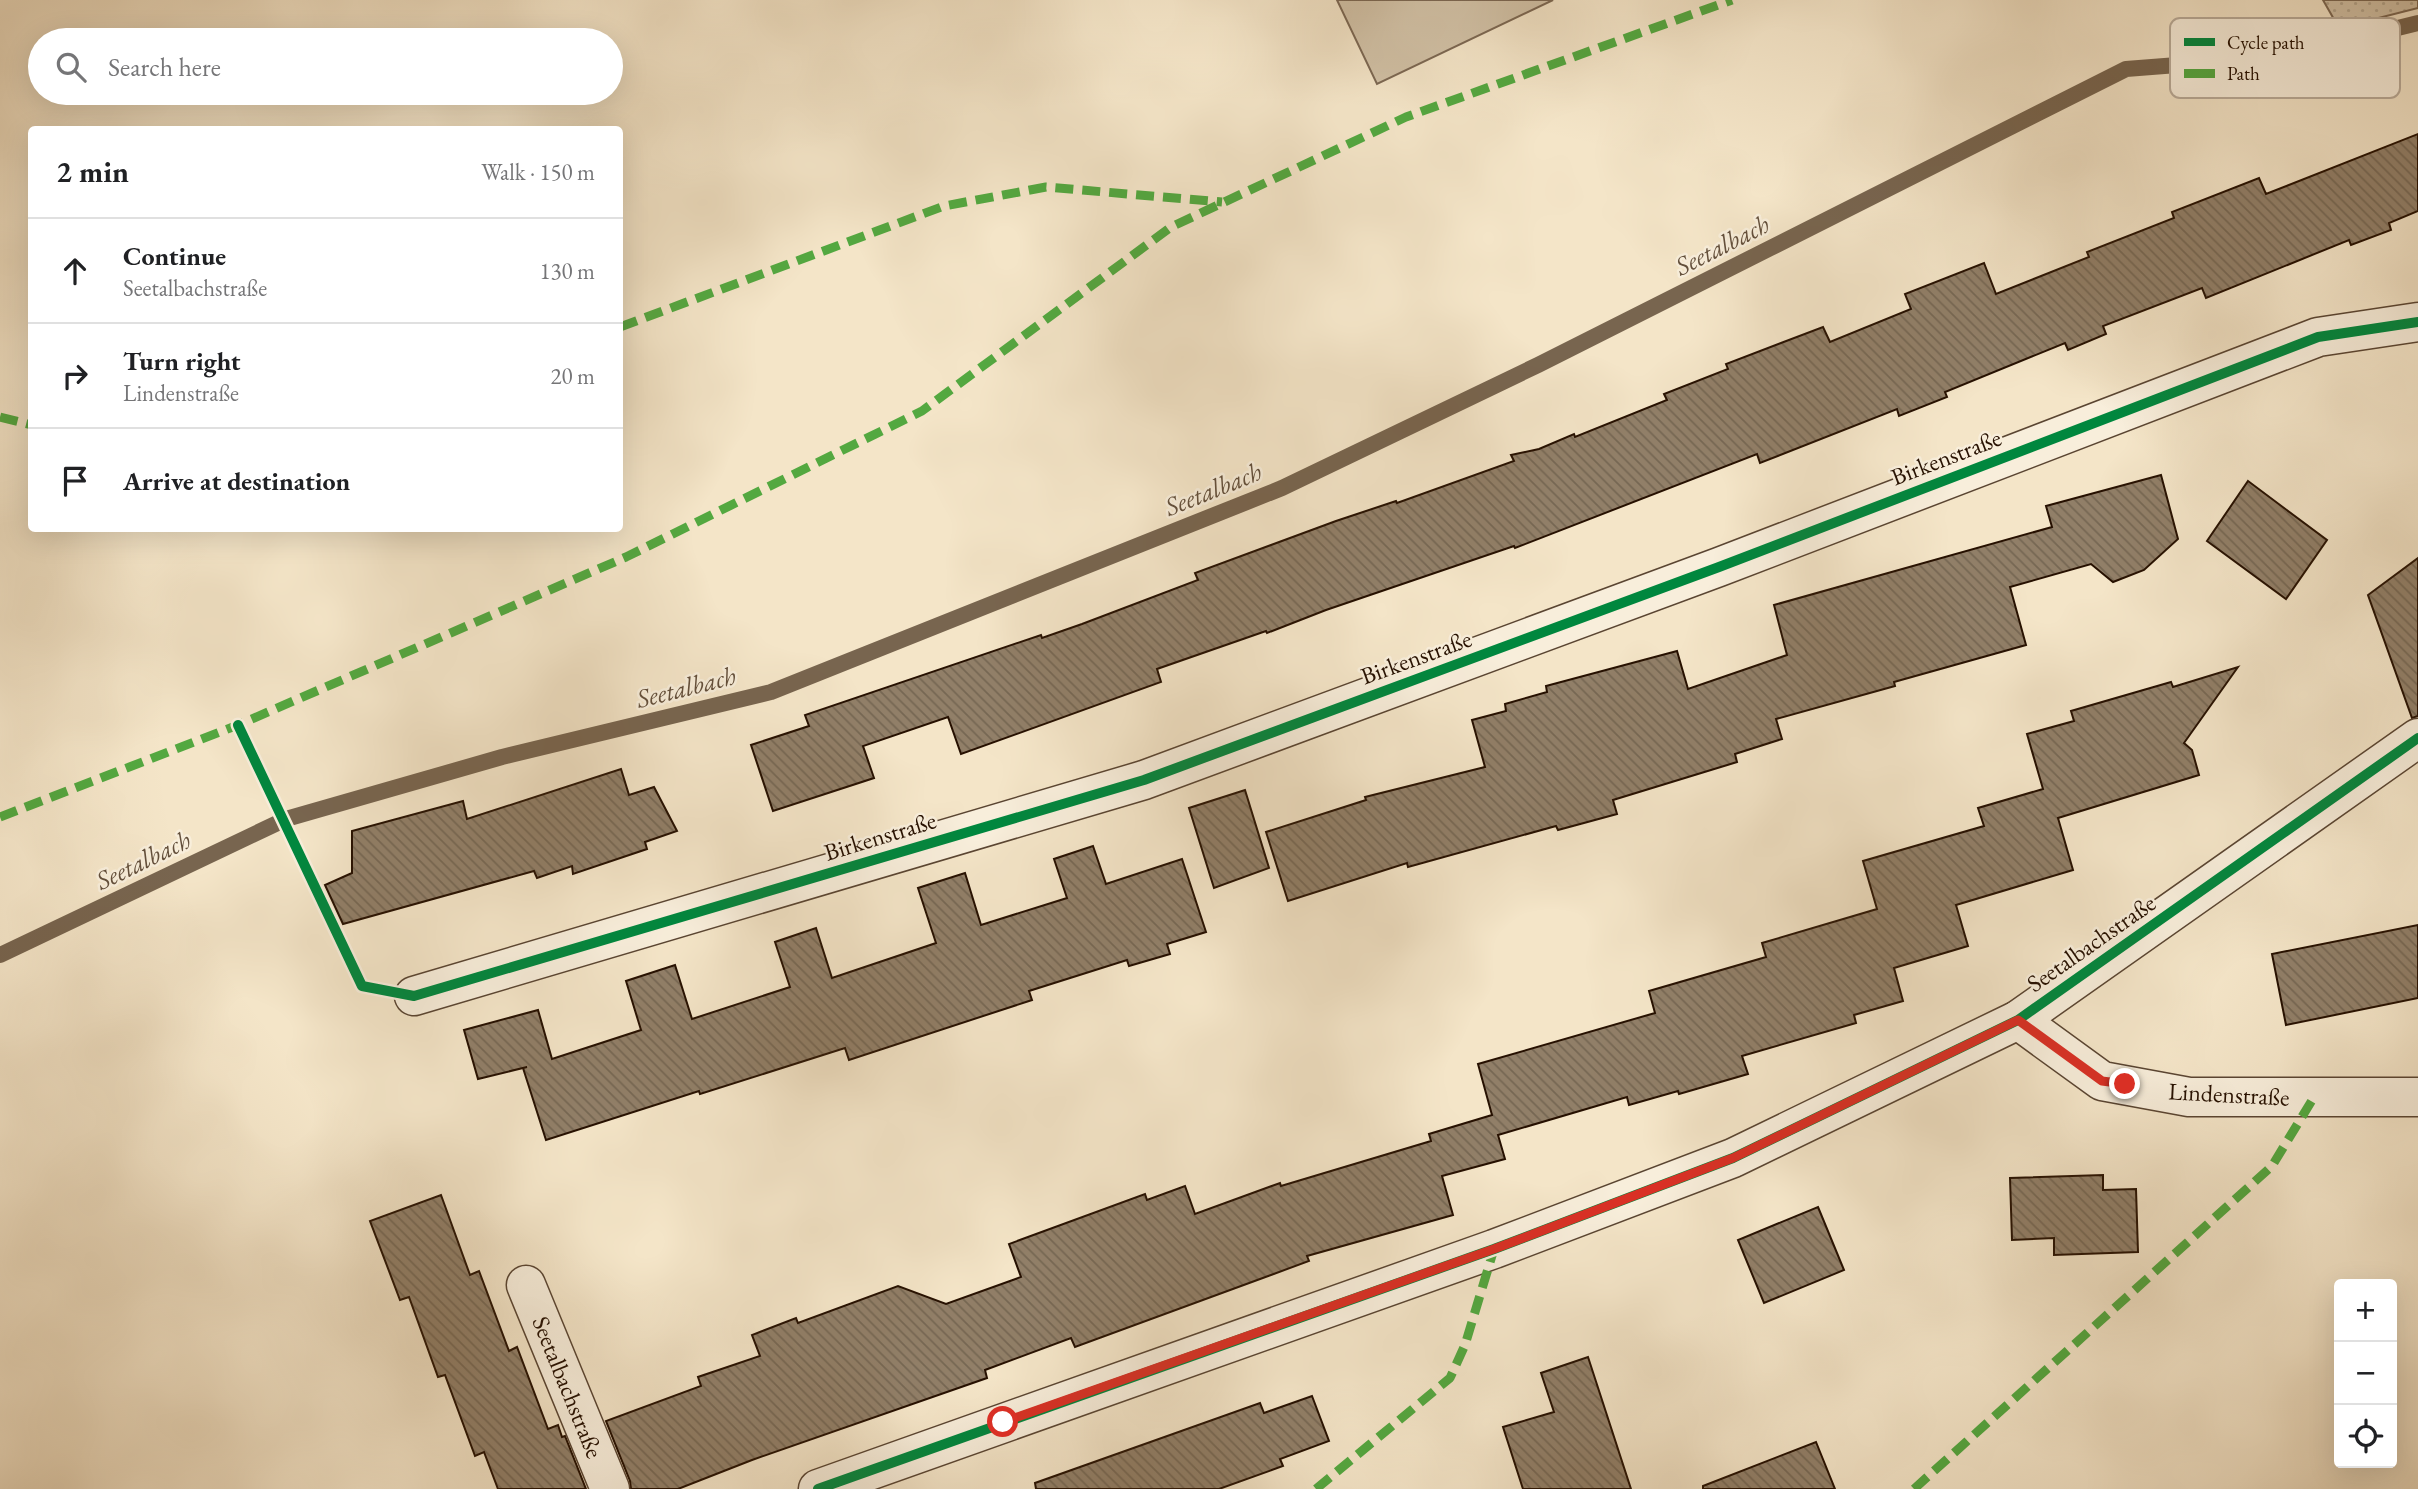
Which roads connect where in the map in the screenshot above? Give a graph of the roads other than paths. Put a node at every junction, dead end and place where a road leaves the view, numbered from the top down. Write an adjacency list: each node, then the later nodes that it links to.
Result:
1 (2418, 322): 3 (street, Birkenstraße)
2 (2418, 738): 4 (street, Seetalbachstraße)
3 (414, 996)
4 (2018, 1020): 5 (street, Lindenstraße); 8 (street, Seetalbachstraße)
5 (2418, 1097)
6 (526, 1284): 7 (street, Seetalbachstraße)
7 (610, 1489)
8 (818, 1489)

